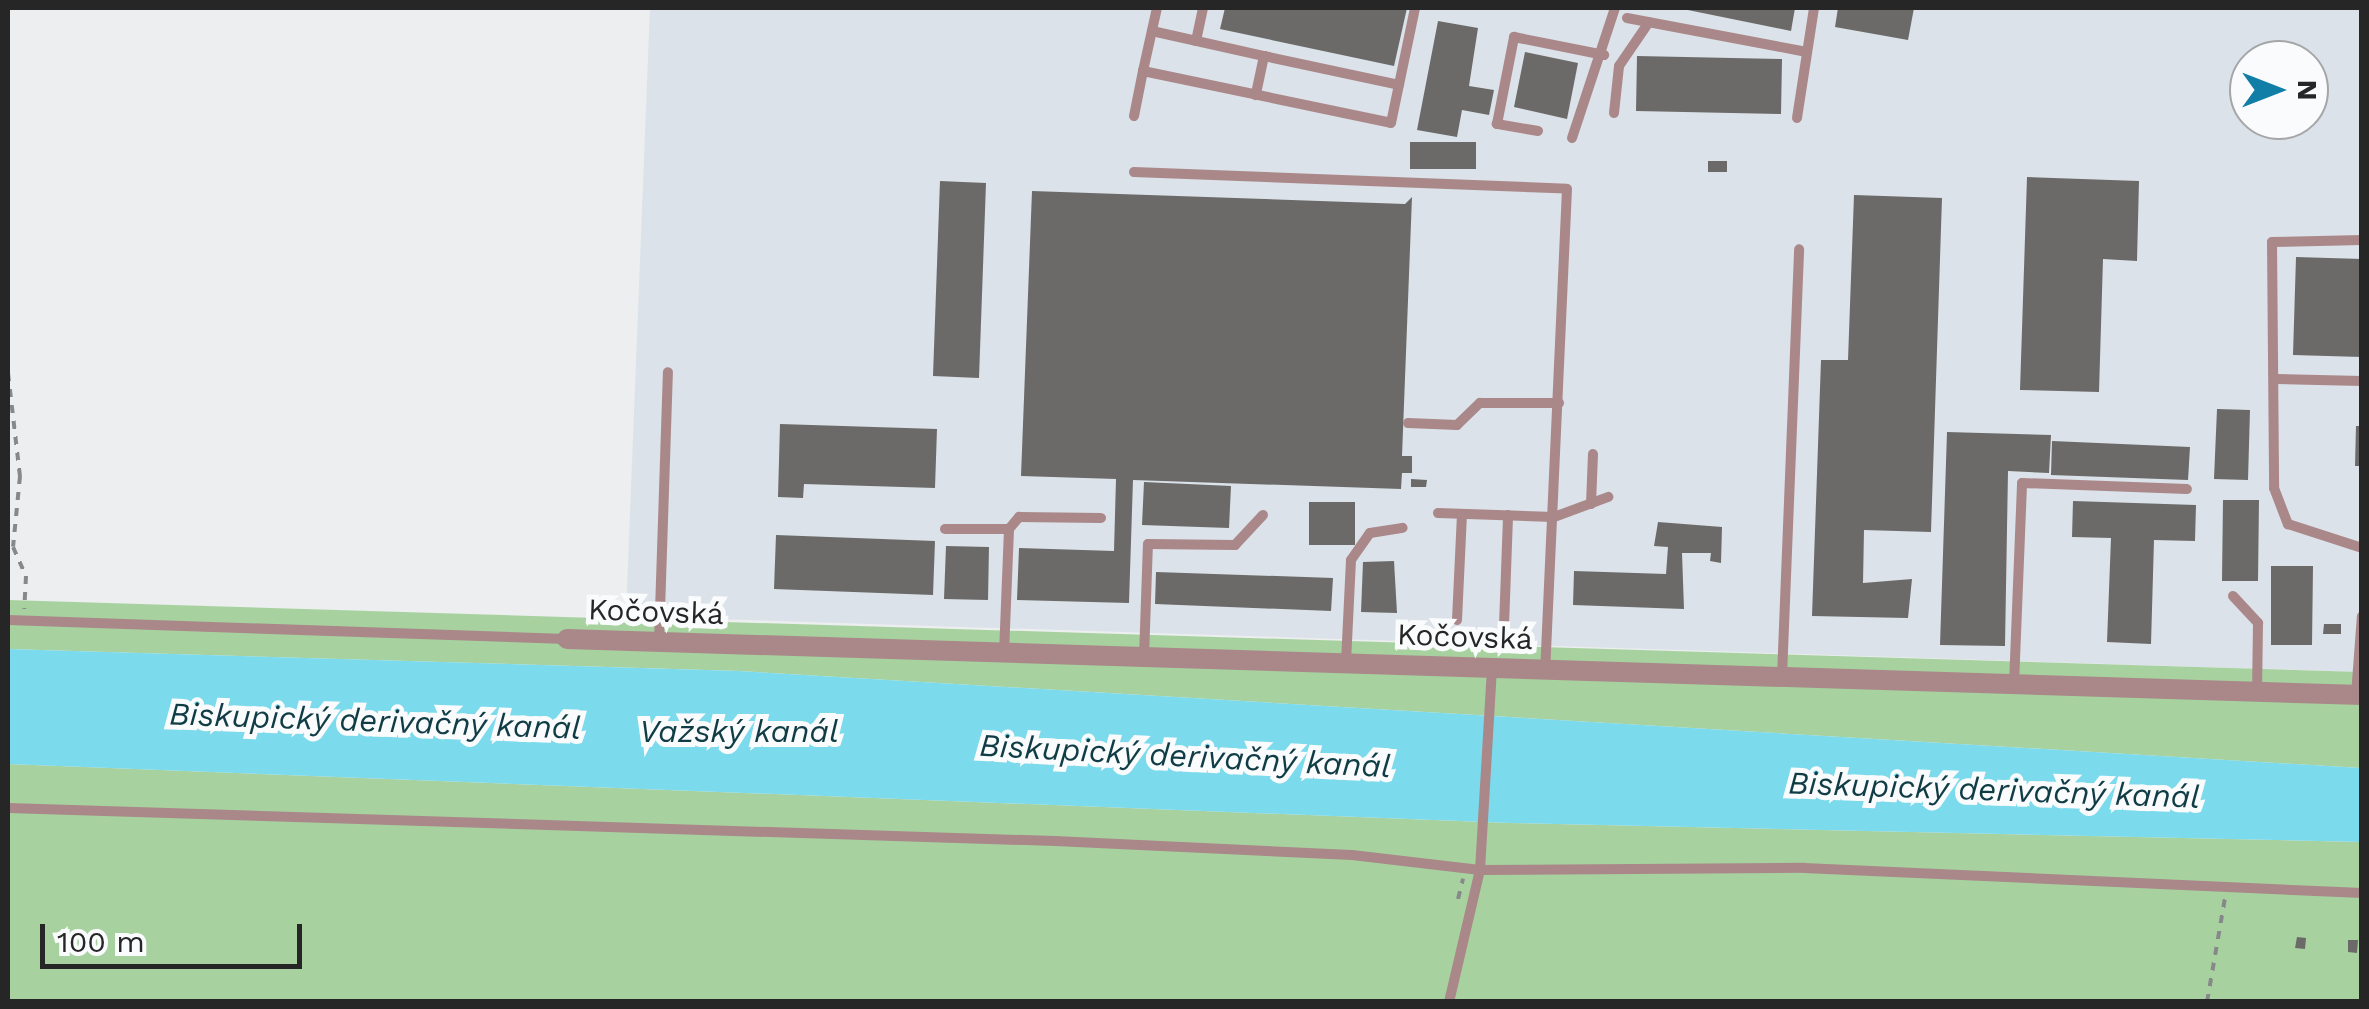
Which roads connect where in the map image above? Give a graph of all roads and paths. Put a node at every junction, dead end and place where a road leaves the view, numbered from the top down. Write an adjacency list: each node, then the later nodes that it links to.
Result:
1 (1158, 8): 8 (lane)
2 (1203, 8): 9 (lane)
3 (1414, 8): 14 (lane)
4 (1615, 8): 11 (lane)
5 (1814, 8): 10 (lane)
6 (1627, 18): 7 (lane)
7 (1649, 22): 10 (lane); 16 (lane)
8 (1152, 32): 9 (lane); 13 (lane)
9 (1196, 41): 12 (lane)
10 (1807, 52): 18 (lane)
11 (1604, 55): 19 (lane); 20 (lane)
12 (1264, 56): 14 (lane); 15 (lane)
13 (1143, 71): 15 (lane); 17 (lane)
14 (1399, 84): 15 (lane)
15 (1256, 95)
16 (1614, 113)
17 (1134, 116)
18 (1797, 118)
19 (1538, 131)
20 (1572, 138)
21 (1134, 172): 28 (lane)
22 (2362, 240): 26 (lane)
23 (1799, 249): 57 (lane)
24 (668, 372): 51 (lane)
25 (8, 373): 47 (path)
26 (2275, 379): 27 (lane); 43 (lane)
27 (2362, 381)
28 (1559, 403): 29 (lane); 38 (lane)
29 (1408, 424)
30 (1593, 454): 33 (lane)
31 (2187, 489): 58 (lane)
32 (1608, 498): 33 (lane)
33 (1591, 504): 38 (lane)
34 (1438, 513): 35 (lane)
35 (1462, 514): 37 (lane); 48 (lane)
36 (1263, 515): 53 (lane)
37 (1508, 515): 38 (lane); 49 (lane)
38 (1554, 517): 56 (lane)
39 (1101, 518): 42 (lane)
40 (945, 528): 42 (lane)
41 (1403, 528): 54 (lane)
42 (1009, 529): 52 (lane)
43 (2362, 548)
44 (2232, 596): 59 (lane)
45 (2362, 616): 60 (lane)
46 (8, 620): 47 (lane)
47 (23, 620): 50 (lane)
48 (1458, 620)
49 (1504, 626)
50 (567, 639): 51 (street, Kočovská)
51 (658, 642): 52 (street, Kočovská)
52 (1004, 653): 53 (street, Kočovská)
53 (1144, 657): 54 (street, Kočovská)
54 (1346, 664): 55 (street, Kočovská)
55 (1492, 667): 56 (street, Kočovská); 62 (lane)
56 (1545, 670): 57 (street, Kočovská)
57 (1782, 677): 58 (street, Kočovská)
58 (2014, 684): 59 (street, Kočovská)
59 (2257, 692): 60 (street, Kočovská)
60 (2359, 695)
61 (8, 808): 62 (lane)
62 (1480, 870): 63 (lane); 65 (lane)
63 (2226, 887): 64 (lane); 66 (path)
64 (2362, 893)
65 (1449, 1002)
66 (2207, 1002)

